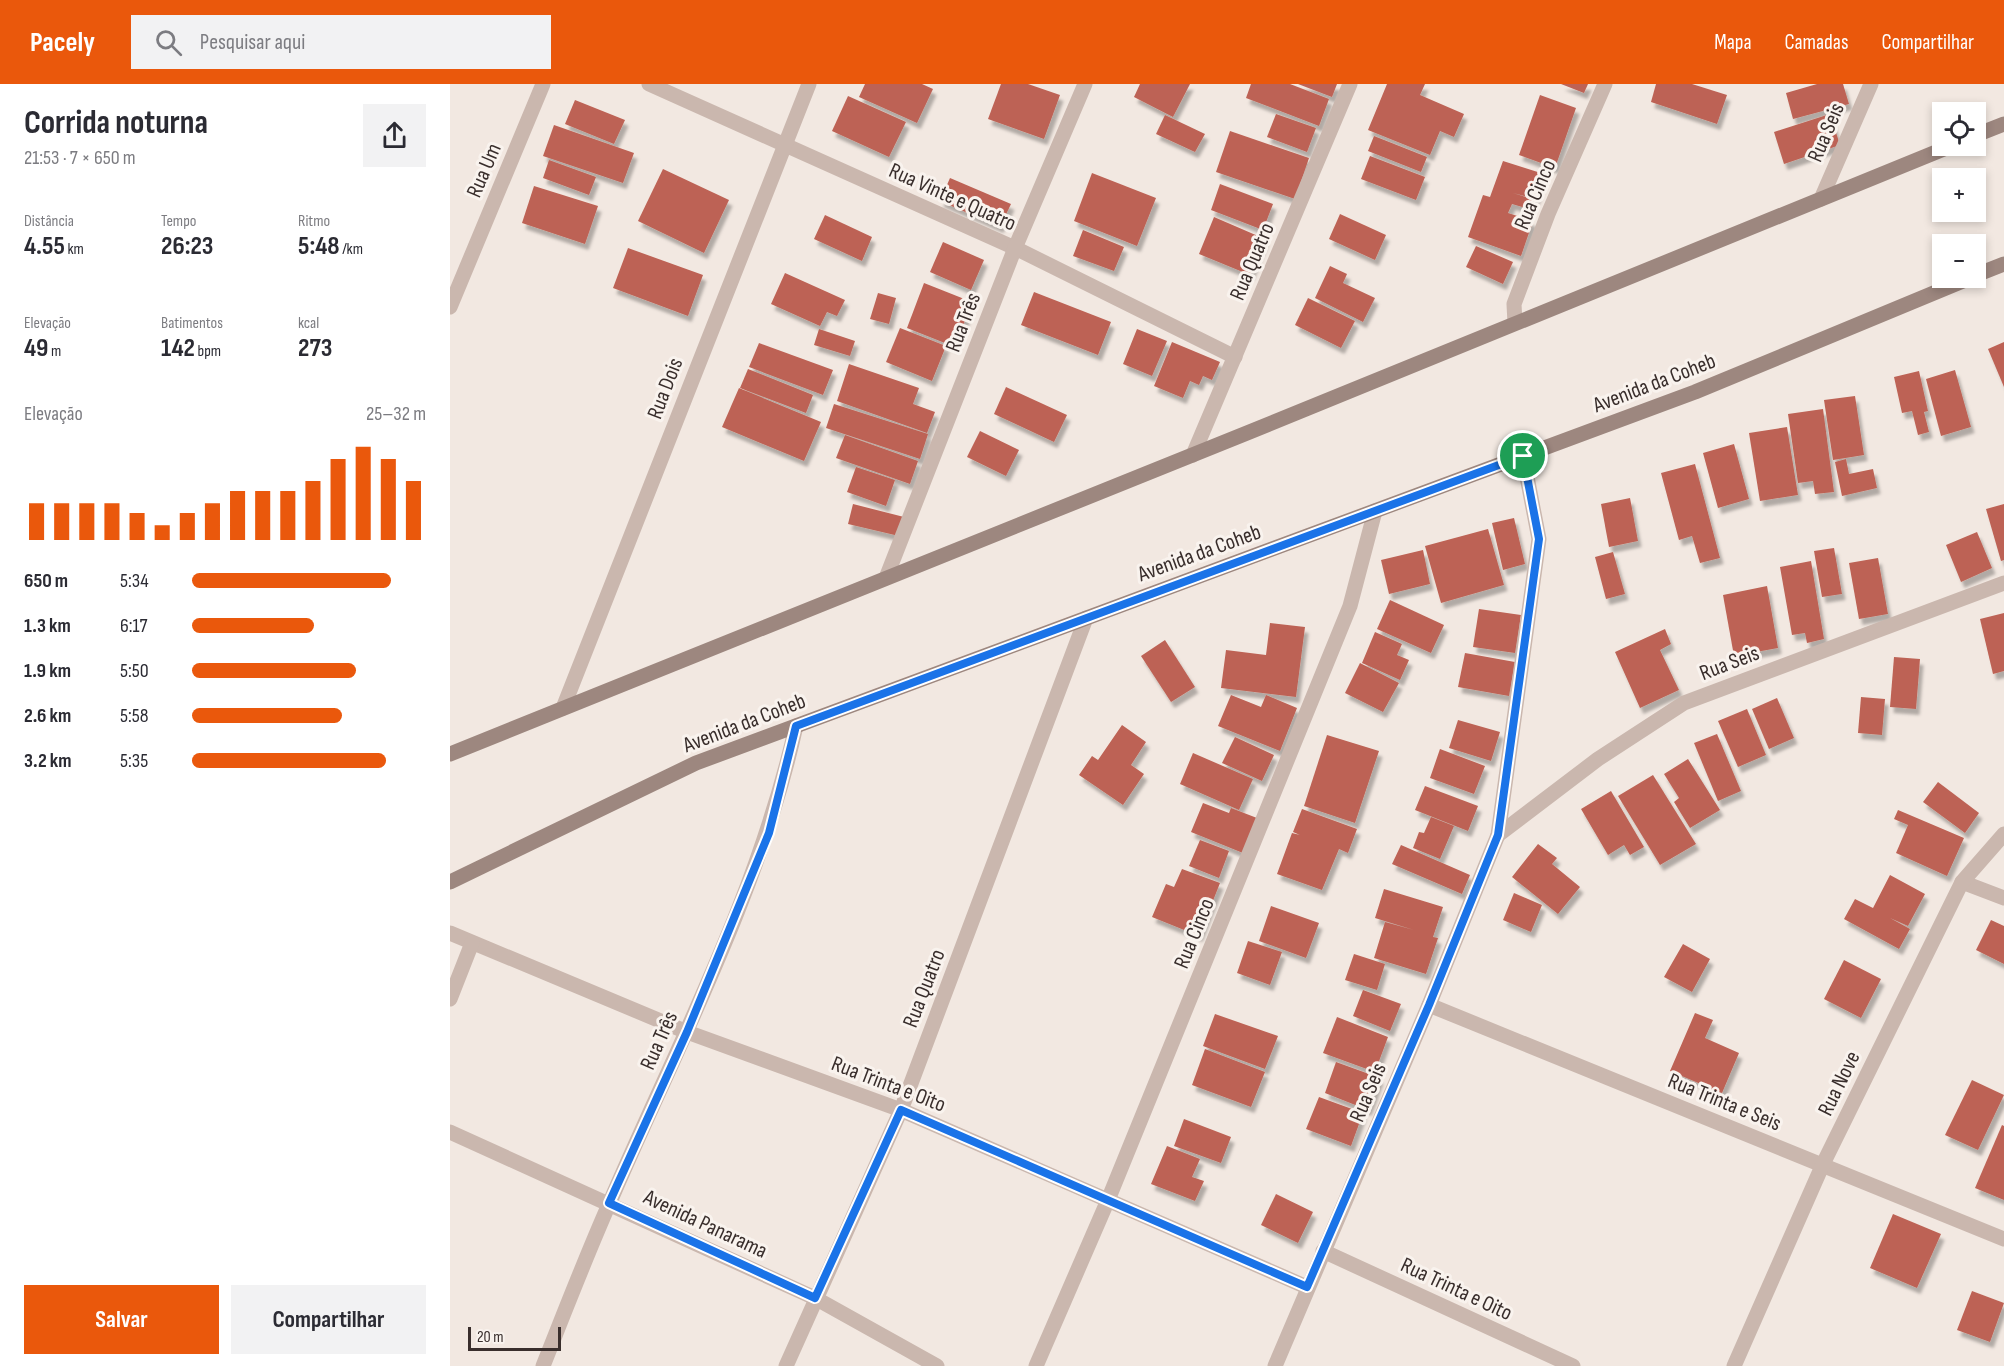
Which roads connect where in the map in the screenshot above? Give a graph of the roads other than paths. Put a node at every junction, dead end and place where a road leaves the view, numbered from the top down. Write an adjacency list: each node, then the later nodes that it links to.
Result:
1 (543, 84): 17 (street, Rua Um)
2 (650, 84): 10 (street, Rua Vinte e Quatro)
3 (809, 84): 10 (street, Rua Dois)
4 (1085, 84): 13 (street, Rua Três)
5 (1350, 84): 19 (street, Rua Quatro)
6 (1605, 84): 18 (street, Rua Cinco)
7 (1871, 84): 12 (street, Rua Seis)
8 (2004, 124): 9 (main road)
9 (1986, 131)
10 (783, 145): 13 (street, Rua Vinte e Quatro); 26 (street, Rua Dois)
11 (1932, 154): 12 (main road)
12 (1821, 199): 18 (main road)
13 (1016, 248): 19 (street, Rua Vinte e Quatro); 23 (street, Rua Três)
14 (2004, 264): 15 (main road)
15 (1986, 271)
16 (1946, 288): 21 (main road, Avenida da Coheb)
17 (450, 307)
18 (1515, 323): 20 (main road)
19 (1235, 357): 20 (street, Rua Quatro)
20 (1192, 455): 23 (main road)
21 (1523, 456): 22 (main road, Avenida da Coheb); 30 (street, Rua Seis)
22 (1375, 511): 25 (main road, Avenida da Coheb); 42 (street, Rua Cinco)
23 (885, 578): 26 (main road)
24 (2004, 582): 30 (street, Rua Seis)
25 (1086, 618): 27 (main road, Avenida da Coheb); 39 (street, Rua Quatro)
26 (563, 708): 28 (main road)
27 (796, 726): 31 (main road, Avenida da Coheb); 38 (street, Rua Três)
28 (450, 754)
29 (2004, 834): 32 (street, Rua Nove)
30 (1498, 835): 37 (street, Rua Seis)
31 (450, 882)
32 (1962, 882): 33 (street); 41 (street, Rua Nove)
33 (2004, 898)
34 (450, 933): 35 (street, Rua Trinta e Oito)
35 (472, 942): 36 (street); 38 (street, Rua Trinta e Oito)
36 (450, 999)
37 (1429, 1005): 41 (street, Rua Trinta e Seis); 45 (street, Rua Seis)
38 (687, 1032): 39 (street, Rua Trinta e Oito); 43 (street, Rua Três)
39 (901, 1110): 42 (street, Rua Trinta e Oito); 47 (street, Rua Quatro)
40 (450, 1132): 43 (street, Avenida Panarama)
41 (1823, 1164): 44 (street, Rua Trinta e Seis); 54 (street, Rua Nove)
42 (1108, 1200): 46 (street, Rua Trinta e Oito); 51 (street, Rua Cinco)
43 (609, 1203): 47 (street, Avenida Panarama); 48 (street, Rua Três)
44 (2004, 1239)
45 (1323, 1251): 46 (street, Rua Seis); 53 (street, Rua Trinta e Oito)
46 (1307, 1287): 52 (street, Rua Seis)
47 (815, 1298): 49 (street, Rua Quatro); 50 (street, Avenida Panarama)
48 (543, 1366)
49 (786, 1366)
50 (937, 1366)
51 (1036, 1366)
52 (1275, 1366)
53 (1573, 1366)
54 (1734, 1366)

